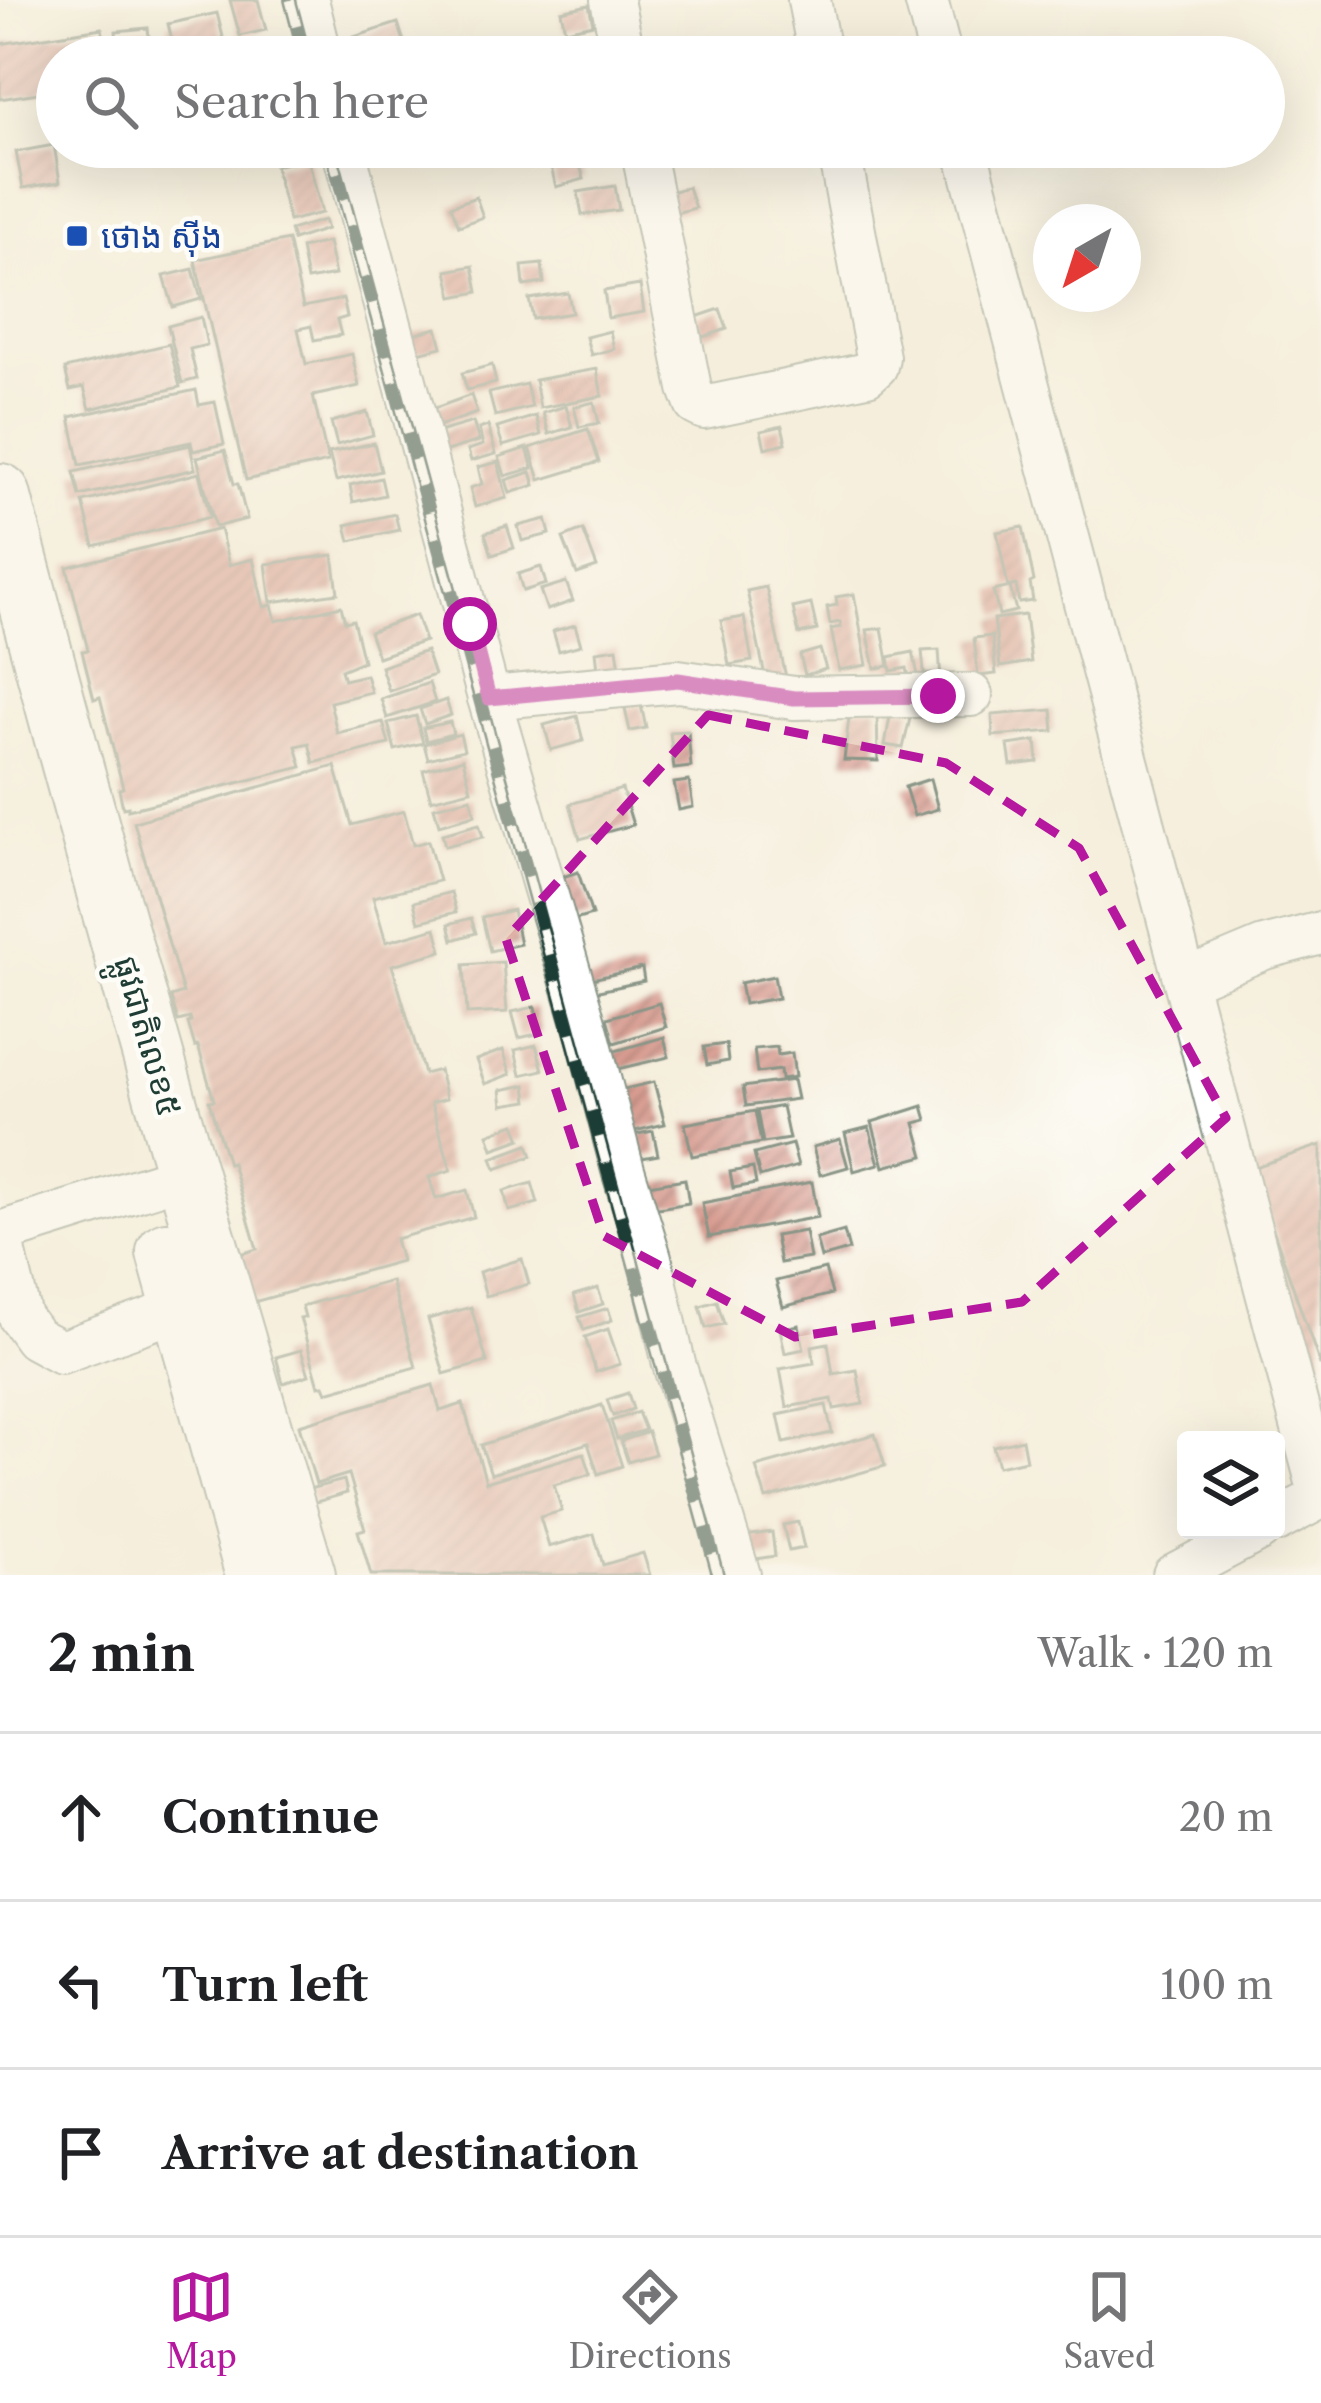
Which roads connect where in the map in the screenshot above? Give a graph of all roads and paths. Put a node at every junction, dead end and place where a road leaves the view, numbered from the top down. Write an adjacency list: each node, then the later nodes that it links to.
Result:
1 (307, 0): 5 (street)
2 (612, 0): 6 (street)
3 (809, 0): 7 (street)
4 (926, 0): 8 (street)
5 (316, 36)
6 (620, 36)
7 (816, 36)
8 (935, 36)
9 (349, 168): 16 (street)
10 (646, 168): 11 (street)
11 (842, 168)
12 (971, 168): 18 (street)
13 (0, 494): 19 (highway, ផ្លូវជាតិលេខ៥)
14 (0, 626): 19 (highway, ផ្លូវជាតិលេខ៥)
15 (971, 695): 16 (street)
16 (489, 698): 27 (street)
17 (1321, 933): 18 (street)
18 (1185, 981): 22 (street)
19 (169, 1180): 20 (street); 21 (highway, ផ្លូវជាតិលេខ៥); 26 (highway, ផ្លូវជាតិលេខ៥)
20 (0, 1233): 21 (street)
21 (182, 1308): 25 (highway, ផ្លូវជាតិលេខ៥)
22 (1321, 1497): 23 (street)
23 (1285, 1516)
24 (1242, 1539): 28 (street)
25 (256, 1575)
26 (305, 1575)
27 (739, 1575)
28 (1174, 1575)

